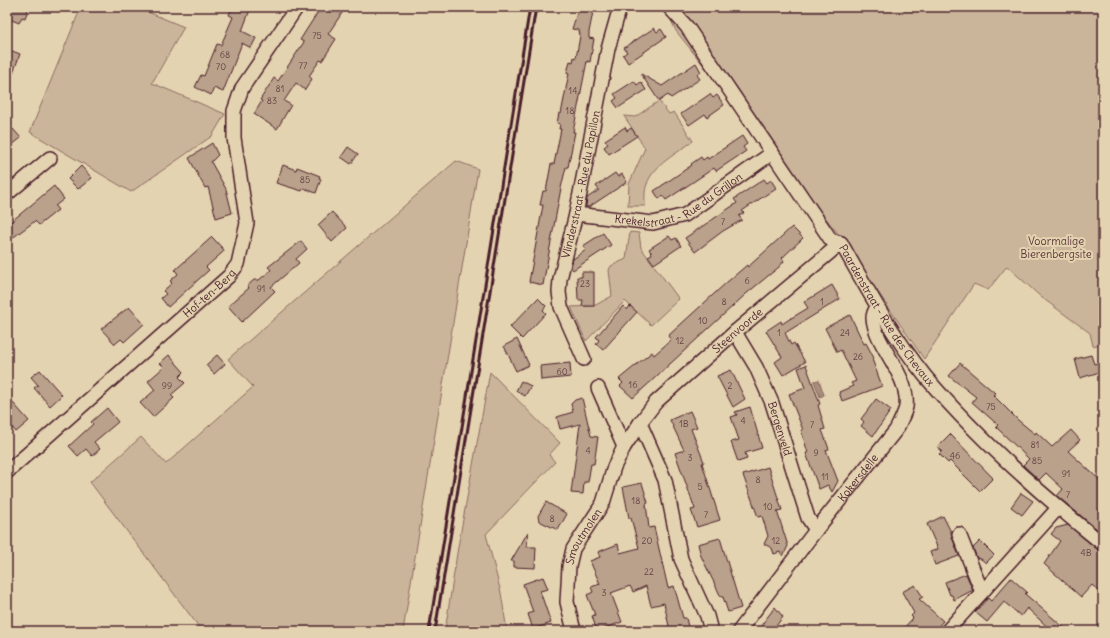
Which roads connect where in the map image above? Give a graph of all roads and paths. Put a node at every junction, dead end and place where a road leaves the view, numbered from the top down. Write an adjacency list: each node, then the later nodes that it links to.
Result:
1 (297, 7): 15 (street, Hof-ten-Berg)
2 (620, 7): 7 (street, Vlinderstraat - Rue du Papillon)
3 (670, 7): 4 (street, Paardenstraat - Rue des Chevaux)
4 (772, 153): 7 (street, Krekelstraat - Rue du Grillon); 8 (street, Paardenstraat - Rue des Chevaux)
5 (50, 158): 6 (street)
6 (7, 194)
7 (576, 214): 11 (street, Vlinderstraat - Rue du Papillon)
8 (841, 244): 9 (street, Paardenstraat - Rue des Chevaux); 10 (street, Steenvoorde)
9 (877, 307): 16 (street, Paardenstraat - Rue des Chevaux); 17 (street, Kokersdelle)
10 (735, 332): 13 (street, Steenvoorde); 17 (street, Bergenveld)
11 (584, 359)
12 (598, 388): 14 (street)
13 (640, 423): 14 (street, Steenvoorde); 22 (street)
14 (624, 446): 21 (street, Smoutmolen)
15 (7, 472)
16 (1058, 508): 19 (street, Paardenstraat - Rue des Chevaux); 20 (street)
17 (816, 530): 23 (street, Kokersdelle)
18 (959, 534): 20 (street)
19 (1103, 544)
20 (982, 592): 24 (street)
21 (574, 631)
22 (711, 631)
23 (740, 631)
24 (947, 631)

